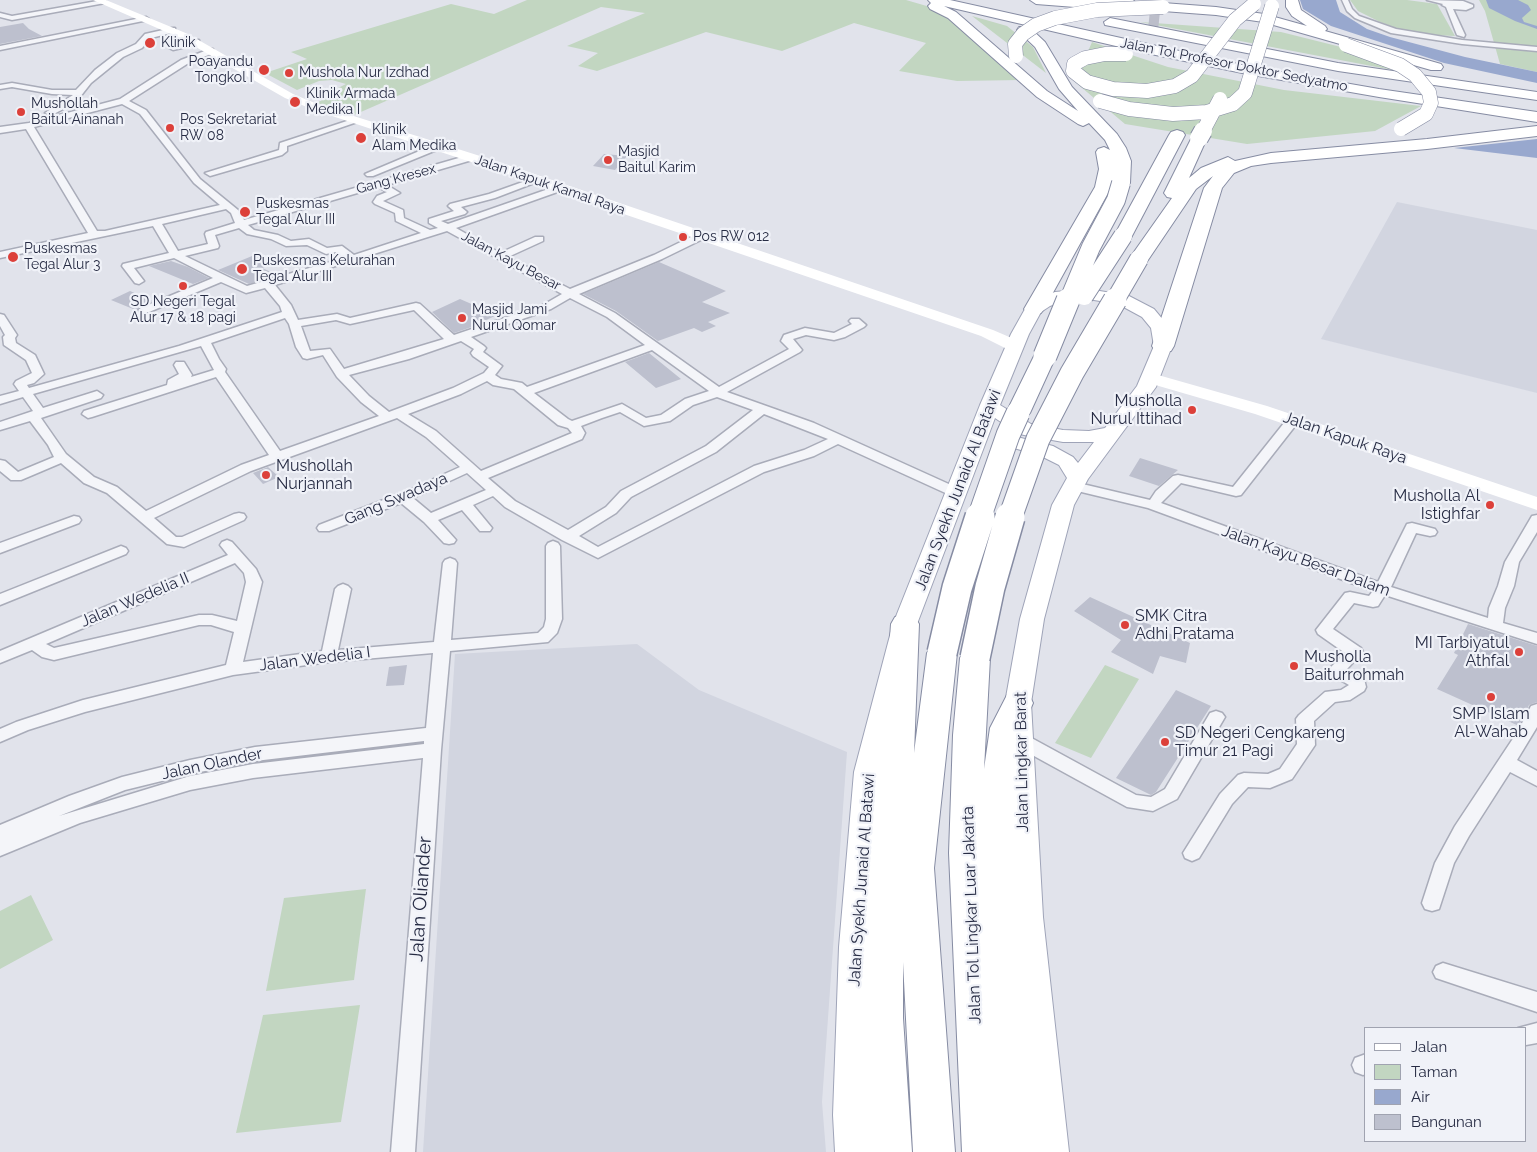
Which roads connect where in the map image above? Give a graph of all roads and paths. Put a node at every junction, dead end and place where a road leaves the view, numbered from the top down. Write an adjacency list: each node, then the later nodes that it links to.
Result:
1 (962, 0): 37 (highway, Jalan Tol Profesor Doktor Sedyatmo)
2 (980, 0): 36 (highway, Jalan Tol Profesor Doktor Sedyatmo)
3 (1036, 0): 13 (highway)
4 (1202, 0): 13 (highway)
5 (1292, 0): 28 (highway)
6 (1345, 0): 26 (street)
7 (1430, 0): 14 (street)
8 (929, 1): 21 (highway); 38 (highway, Jalan Tol Profesor Doktor Sedyatmo); 40 (highway)
9 (1460, 1): 14 (street); 14 (street)
10 (1022, 2): 16 (highway, Jalan Tol Profesor Doktor Sedyatmo)
11 (1255, 2): 29 (highway); 38 (highway, bridge)
12 (1273, 3): 21 (highway, bridge); 65 (highway, bridge)
13 (1161, 4): 28 (highway); 40 (highway, bridge)
14 (1448, 4): 22 (street)
15 (107, 9): 17 (street); 18 (main road, Jalan Kapuk Kamal Raya); 19 (street)
16 (1061, 11): 34 (highway, Jalan Tol Profesor Doktor Sedyatmo); 47 (highway, bridge)
17 (0, 15)
18 (138, 16): 20 (main road, Jalan Kapuk Kamal Raya); 24 (street)
19 (57, 19)
20 (172, 30): 23 (main road, Jalan Kapuk Kamal Raya); 32 (street)
21 (1024, 30): 40 (highway)
22 (1461, 35)
23 (196, 42): 25 (street); 27 (main road, Jalan Kapuk Kamal Raya)
24 (0, 48)
25 (173, 48)
26 (1537, 49)
27 (210, 51): 35 (street); 39 (main road, Jalan Kapuk Kamal Raya)
28 (1409, 60): 31 (highway)
29 (1211, 78)
30 (0, 88): 32 (street)
31 (1537, 90)
32 (80, 93): 43 (street)
33 (1201, 94): 85 (highway, bridge)
34 (1537, 96)
35 (123, 101): 42 (street); 57 (street)
36 (1537, 105)
37 (1537, 109)
38 (1537, 119)
39 (356, 120): 46 (main road, Jalan Kapuk Kamal Raya); 50 (street)
40 (1089, 120): 45 (highway); 54 (highway)
41 (1537, 124): 47 (highway)
42 (29, 126): 43 (street); 61 (street)
43 (0, 129)
44 (1537, 131): 84 (highway)
45 (1102, 141): 54 (highway); 74 (highway)
46 (436, 147): 48 (main road, Jalan Kapuk Kamal Raya); 49 (street)
47 (1246, 157): 65 (highway)
48 (469, 158): 52 (street, Gang Kresex); 53 (main road, Jalan Kapuk Kamal Raya)
49 (384, 170): 51 (street); 52 (street)
50 (210, 173)
51 (370, 174)
52 (405, 178): 55 (street, Gang Kresex)
53 (537, 180): 56 (main road, Jalan Kapuk Kamal Raya); 60 (street)
54 (1122, 180): 85 (highway, bridge)
55 (378, 184): 59 (street, Gang Kresex); 62 (street)
56 (560, 188): 60 (street); 63 (main road, Jalan Kapuk Kamal Raya)
57 (228, 206): 58 (street); 59 (street)
58 (156, 223): 66 (street); 67 (street)
59 (241, 225): 67 (street, Gang Kresex); 69 (street)
60 (447, 228): 62 (street, Jalan Kayu Besar); 68 (street, Jalan Kayu Besar)
61 (93, 233)
62 (430, 234): 69 (street, Jalan Kayu Besar)
63 (701, 236): 73 (street); 81 (main road, Jalan Kapuk Kamal Raya)
64 (539, 239): 68 (street)
65 (1150, 240): 141 (highway, Jalan Tol Lingkar Luar Jakarta, bridge)
66 (0, 255)
67 (175, 255): 70 (street, Jalan Kayu Besar); 71 (street, Gang Kresex)
68 (500, 257): 73 (street, Jalan Kayu Besar)
69 (352, 259): 72 (street, Jalan Kayu Besar)
70 (221, 278): 72 (street, Jalan Kayu Besar); 75 (street)
71 (139, 281)
72 (268, 284): 76 (street)
73 (571, 293): 80 (street); 83 (street, Jalan Kayu Besar)
74 (1034, 309): 81 (main road, Jalan Syekh Junaid Al Batawi); 84 (main road)
75 (145, 310)
76 (288, 314): 79 (street); 82 (street)
77 (0, 317): 92 (street)
78 (855, 322): 94 (street)
79 (296, 324): 80 (street); 88 (street)
80 (457, 338): 88 (street); 89 (street)
81 (1017, 340): 97 (main road, Jalan Syekh Junaid Al Batawi)
82 (205, 341): 87 (street); 92 (street)
83 (653, 346): 93 (street); 94 (street, Jalan Kayu Besar)
84 (1163, 346): 90 (main road, Jalan Lingkar Barat)
85 (1045, 356): 141 (highway, Jalan Tol Lingkar Luar Jakarta, bridge)
86 (180, 365): 91 (street)
87 (219, 372): 91 (street); 108 (street)
88 (341, 374): 100 (street)
89 (488, 376): 93 (street); 100 (street)
90 (1151, 378): 102 (main road, Jalan Kapuk Raya); 105 (main road, Jalan Lingkar Barat)
91 (174, 386): 99 (street)
92 (27, 392): 96 (street); 101 (street)
93 (525, 392): 103 (street)
94 (718, 392): 98 (street, Jalan Kayu Besar); 103 (street)
95 (98, 395): 101 (street)
96 (0, 400)
97 (990, 405): 105 (main road); 107 (main road, Jalan Syekh Junaid Al Batawi)
98 (761, 410): 106 (street, Jalan Kayu Besar); 127 (street)
99 (88, 414)
100 (393, 414): 108 (street); 111 (street)
101 (37, 415): 104 (street); 109 (street)
102 (1293, 421): 117 (main road, Jalan Kapuk Raya); 118 (street)
103 (572, 425): 111 (street, Gang Swadaya)
104 (0, 426)
105 (1113, 433): 112 (main road, Jalan Lingkar Barat)
106 (839, 439): 114 (street, Jalan Kayu Besar); 127 (street)
107 (972, 454): 112 (main road); 114 (main road, Jalan Syekh Junaid Al Batawi)
108 (277, 457): 119 (street)
109 (62, 458): 110 (street); 119 (street)
110 (0, 464)
111 (473, 472): 113 (street); 115 (street, Gang Swadaya)
112 (1076, 482): 118 (street, Jalan Kayu Besar Dalam); 145 (main road, Jalan Lingkar Barat)
113 (494, 490): 116 (street); 127 (street)
114 (957, 493): 135 (main road, Jalan Syekh Junaid Al Batawi)
115 (404, 497): 121 (street); 124 (street, Gang Swadaya)
116 (464, 503): 121 (street); 125 (street)
117 (1537, 504)
118 (1153, 505): 133 (street, Jalan Kayu Besar Dalam)
119 (145, 517): 120 (street)
120 (239, 517)
121 (429, 519): 128 (street)
122 (1537, 519): 136 (street)
123 (74, 520): 129 (street)
124 (324, 528)
125 (485, 528)
126 (1430, 532): 133 (street)
127 (559, 538): 140 (street, Jalan Wedelia I)
128 (449, 540)
129 (0, 548)
130 (121, 551): 134 (street)
131 (450, 563): 140 (street, Jalan Oliander)
132 (343, 589): 142 (street)
133 (1382, 589): 136 (street, Jalan Kayu Besar Dalam); 154 (street)
134 (0, 600)
135 (906, 624): 159 (main road, Jalan Syekh Junaid Al Batawi); 160 (highway)
136 (1495, 625): 138 (street, Jalan Kayu Besar Dalam)
137 (243, 627): 139 (street, Jalan Wedelia II); 139 (street, Jalan Wedelia II); 144 (street, Jalan Wedelia II)
138 (1537, 639)
139 (33, 643): 143 (street, Jalan Wedelia II)
140 (443, 647): 142 (street, Jalan Wedelia I); 150 (street, Jalan Oliander)
141 (959, 655): 161 (highway, Jalan Tol Lingkar Luar Jakarta); 162 (highway, Jalan Tol Lingkar Luar Jakarta)
142 (329, 656): 144 (street, Jalan Wedelia I)
143 (0, 657)
144 (233, 669): 148 (street, Jalan Wedelia I)
145 (1018, 703): 149 (main road, Jalan Lingkar Barat); 163 (highway)
146 (1537, 710): 151 (street)
147 (1216, 717): 149 (street)
148 (0, 736)
149 (1020, 740): 164 (main road, Jalan Lingkar Barat)
150 (433, 742): 153 (street, Jalan Olander); 158 (street, Jalan Oliander)
151 (1506, 762): 152 (street); 155 (street)
152 (1537, 779)
153 (1, 833)
154 (1192, 853)
155 (1432, 903)
156 (1443, 972): 157 (street)
157 (1537, 1002)
158 (403, 1152)
159 (853, 1152)
160 (891, 1152)
161 (934, 1152)
162 (983, 1152)
163 (1017, 1152)
164 (1051, 1152)

